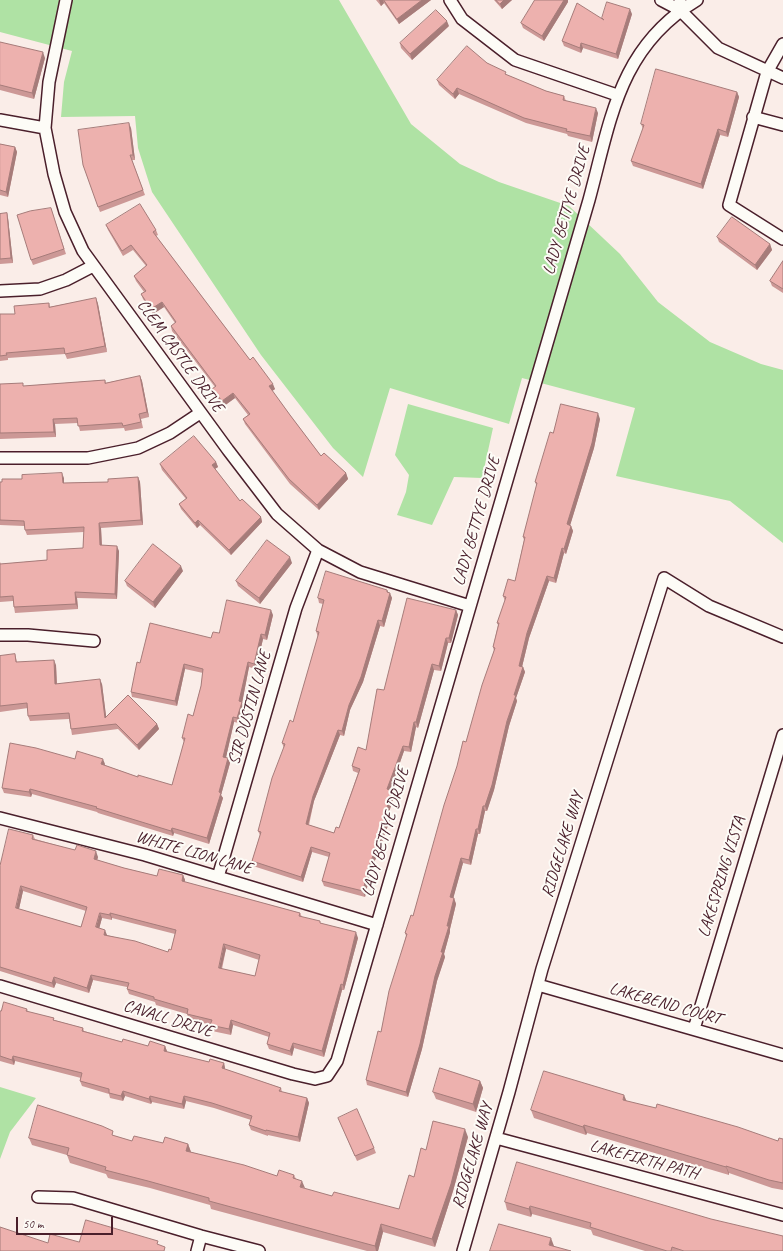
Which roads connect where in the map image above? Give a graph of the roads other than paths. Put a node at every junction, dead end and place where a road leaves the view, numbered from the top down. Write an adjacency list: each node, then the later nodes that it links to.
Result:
1 (66, 0): 13 (street, CLEM CASTLE DRIVE)
2 (450, 0): 9 (street)
3 (661, 0): 5 (street)
4 (697, 0): 5 (street, LADY BETTYE DRIVE)
5 (680, 5): 7 (street); 9 (street, LADY BETTYE DRIVE)
6 (783, 44): 7 (street)
7 (767, 72): 8 (street); 10 (street)
8 (783, 78)
9 (617, 95): 20 (street, LADY BETTYE DRIVE)
10 (753, 117): 12 (street); 14 (street)
11 (0, 120): 13 (street)
12 (783, 125)
13 (45, 128): 15 (street, CLEM CASTLE DRIVE)
14 (783, 240)
15 (93, 266): 16 (street); 17 (street, CLEM CASTLE DRIVE)
16 (0, 292)
17 (200, 413): 18 (street); 19 (street, CLEM CASTLE DRIVE)
18 (0, 458)
19 (318, 550): 20 (street, CLEM CASTLE DRIVE); 26 (street, SIR DUSTIN LANE)
20 (470, 606): 27 (street, LADY BETTYE DRIVE)
21 (0, 635): 23 (street)
22 (783, 637): 28 (street, RIDGELAKE WAY)
23 (94, 641)
24 (783, 735): 30 (street, LAKESPRING VISTA)
25 (0, 818): 26 (street, WHITE LION LANE)
26 (218, 877): 27 (street, WHITE LION LANE)
27 (377, 924): 32 (street, LADY BETTYE DRIVE)
28 (538, 985): 30 (street, LAKEBEND COURT); 33 (street, RIDGELAKE WAY)
29 (0, 986): 32 (street, CAVALL DRIVE)
30 (694, 1029): 31 (street, LAKEBEND COURT)
31 (783, 1055)
32 (327, 1076)
33 (496, 1138): 35 (street, LAKEFIRTH PATH); 39 (street, RIDGELAKE WAY)
34 (38, 1197): 36 (street)
35 (783, 1215)
36 (201, 1236): 37 (street); 38 (street)
37 (197, 1251)
38 (259, 1251)
39 (462, 1251)

